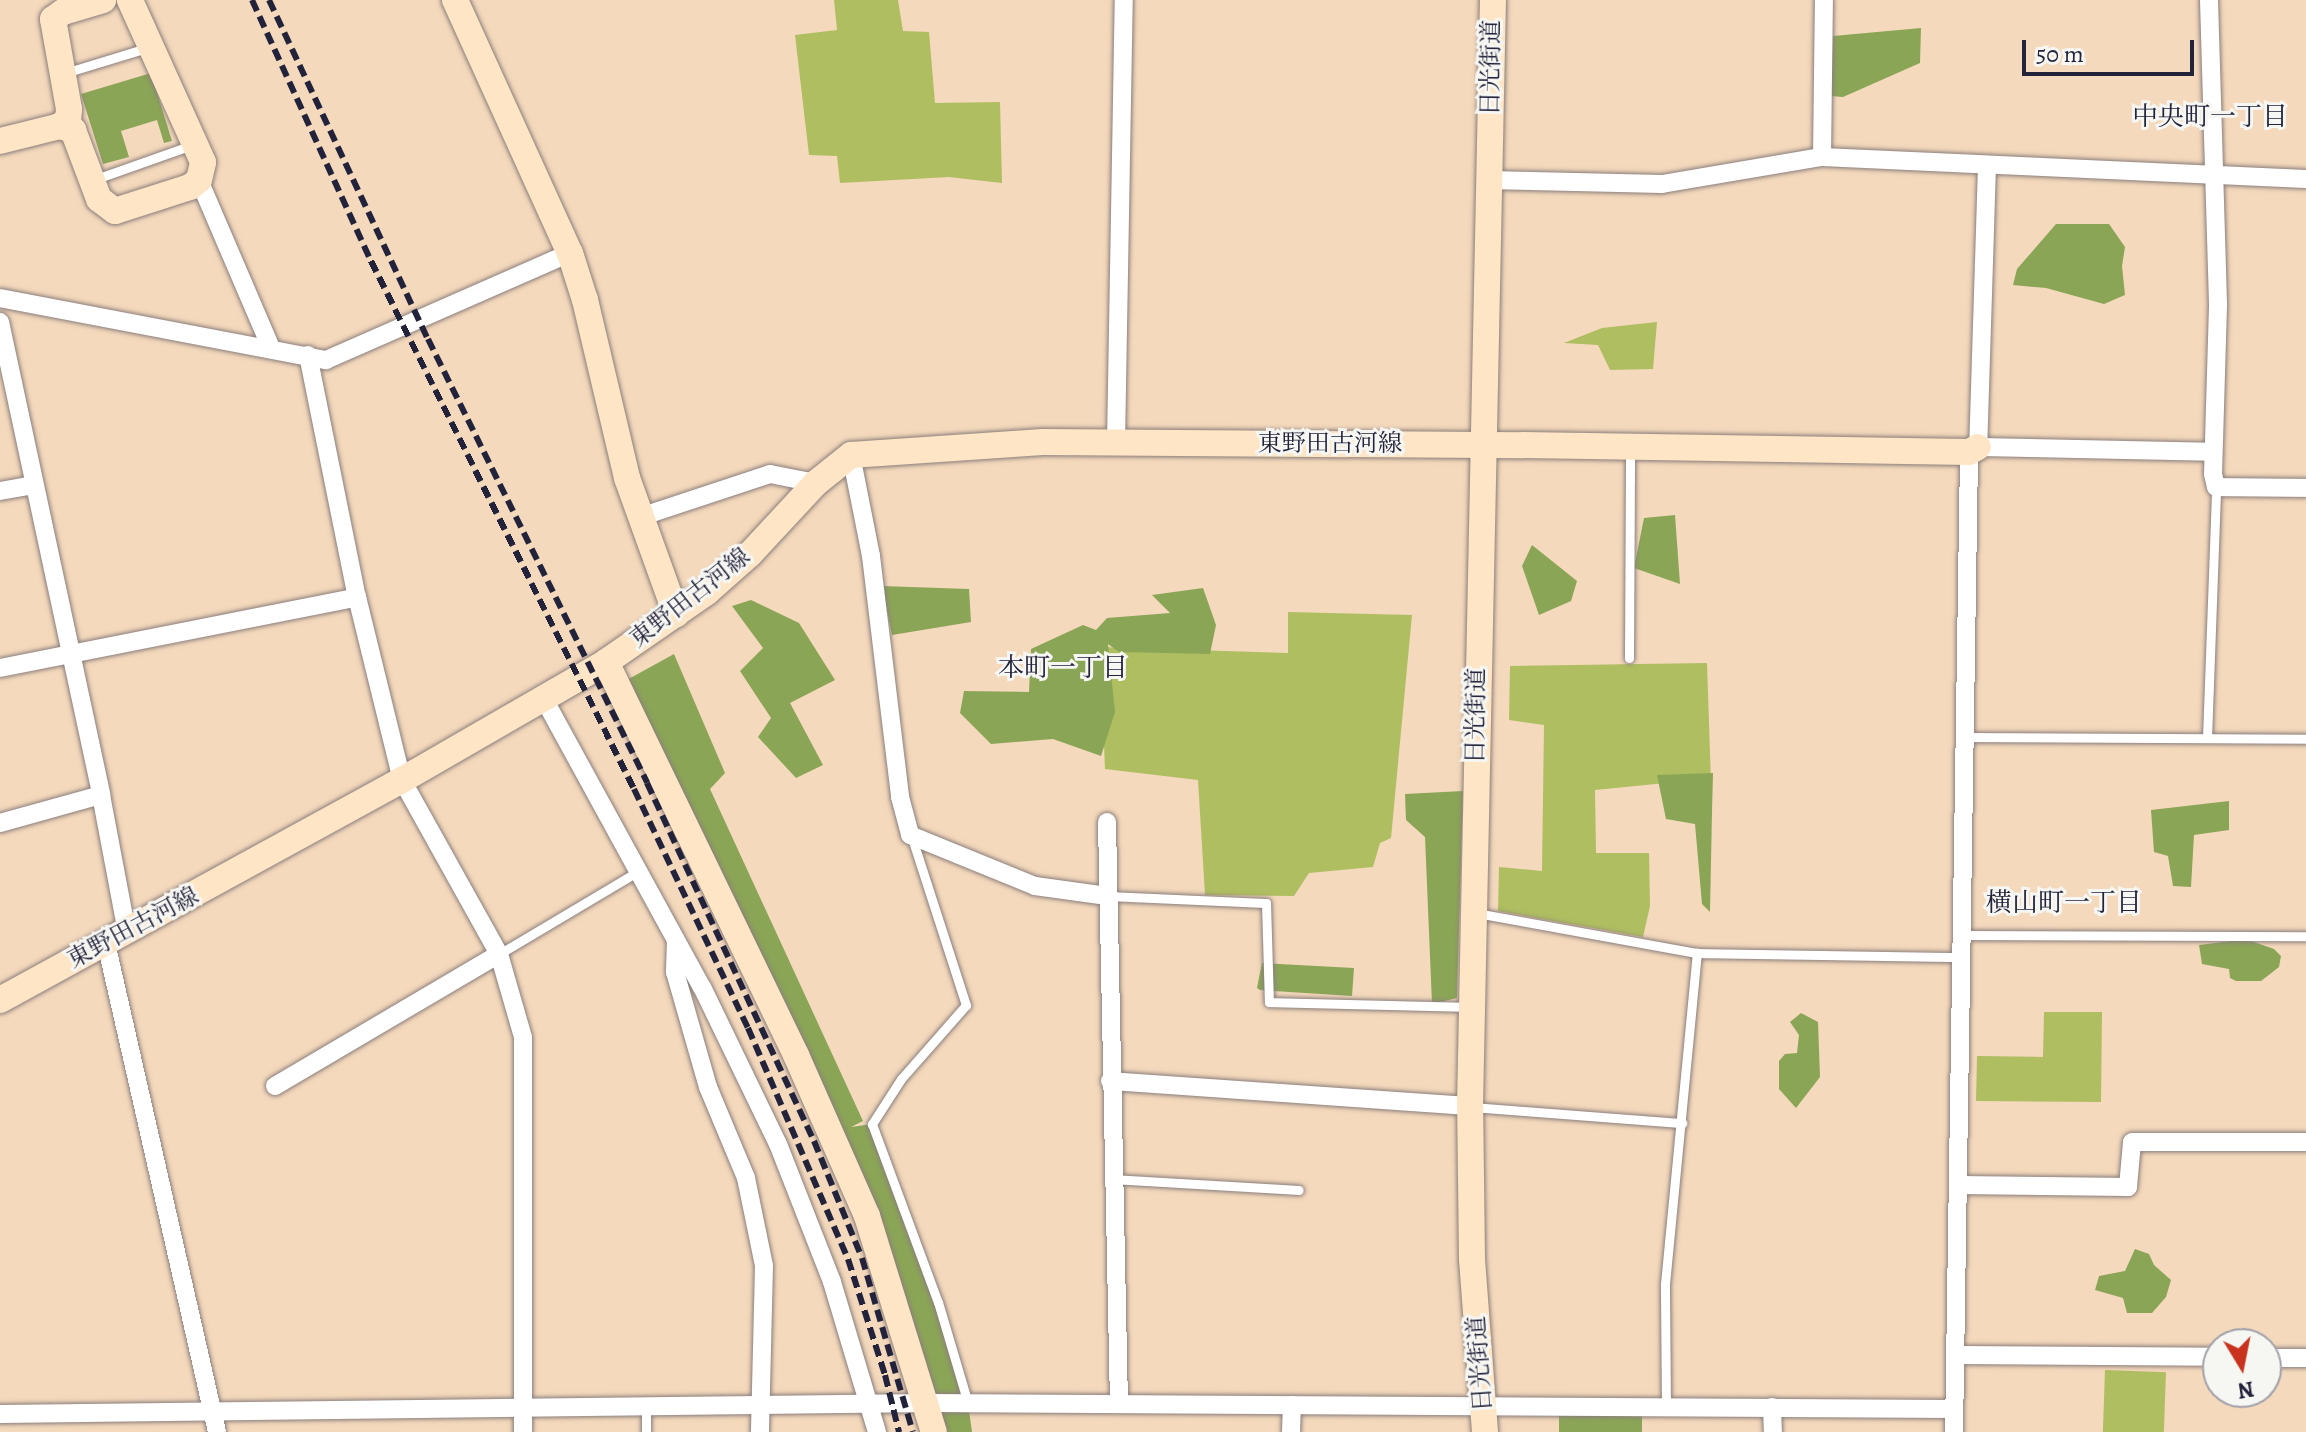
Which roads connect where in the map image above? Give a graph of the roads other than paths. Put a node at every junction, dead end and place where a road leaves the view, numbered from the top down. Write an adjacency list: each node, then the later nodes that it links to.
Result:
1 (103, 0): 8 (main road)
2 (130, 0): 9 (main road)
3 (455, 0): 21 (main road)
4 (1124, 0): 26 (street)
5 (1493, 0): 20 (main road, 日光街道)
6 (1824, 0): 14 (street)
7 (2209, 0): 16 (street)
8 (50, 9): 10 (main road)
9 (152, 47): 10 (lane); 13 (main road)
10 (62, 74): 11 (main road)
11 (60, 126): 12 (main road); 18 (main road)
12 (0, 141)
13 (195, 144): 18 (lane); 19 (main road)
14 (1822, 157): 15 (street); 20 (street)
15 (1987, 166): 16 (street); 29 (street)
16 (2216, 176): 17 (street); 30 (street)
17 (2306, 179)
18 (91, 180): 19 (main road)
19 (199, 180): 24 (street)
20 (1488, 180): 27 (main road, 日光街道)
21 (570, 253): 25 (street); 37 (main road)
22 (0, 298): 24 (street)
23 (0, 322): 33 (street)
24 (270, 346): 25 (street)
25 (308, 355): 38 (street)
26 (1116, 443): 27 (main road, 東野田古河線); 31 (main road, 東野田古河線)
27 (1482, 445): 28 (main road, 東野田古河線); 55 (main road, 日光街道)
28 (1630, 447): 29 (main road, 東野田古河線); 41 (lane)
29 (1974, 450): 30 (street); 45 (street)
30 (2213, 452): 34 (street)
31 (851, 455): 32 (main road, 東野田古河線); 52 (street)
32 (816, 483): 37 (street); 39 (main road, 東野田古河線)
33 (34, 485): 36 (street); 40 (street)
34 (2216, 487): 35 (street); 46 (lane)
35 (2306, 488)
36 (0, 491)
37 (640, 517): 39 (main road)
38 (357, 597): 40 (street); 48 (street)
39 (676, 614): 42 (main road, 東野田古河線)
40 (69, 654): 43 (street); 49 (street)
41 (1629, 658)
42 (606, 662): 44 (main road, 東野田古河線); 77 (main road)
43 (0, 668)
44 (544, 699): 48 (main road, 東野田古河線); 53 (street)
45 (1965, 737): 46 (lane); 56 (street)
46 (2207, 738): 47 (lane)
47 (2306, 739)
48 (402, 780): 58 (main road, 東野田古河線); 61 (street)
49 (101, 795): 51 (street); 58 (street)
50 (1107, 822): 54 (street)
51 (0, 823)
52 (910, 835): 54 (street); 78 (lane)
53 (639, 871): 59 (street); 61 (lane)
54 (1107, 896): 64 (lane); 65 (street)
55 (1472, 912): 60 (lane); 64 (main road, 日光街道)
56 (1963, 935): 57 (lane); 62 (street)
57 (2306, 936)
58 (116, 938): 63 (main road, 東野田古河線); 88 (street)
59 (676, 939): 79 (street); 82 (street)
60 (1697, 953): 62 (lane); 68 (lane)
61 (499, 954): 66 (street); 87 (street)
62 (1962, 957): 71 (street)
63 (0, 1000)
64 (1471, 1007): 67 (main road, 日光街道)
65 (1110, 1081): 67 (street); 70 (street)
66 (275, 1086)
67 (1470, 1106): 68 (lane); 90 (main road, 日光街道)
68 (1682, 1123): 84 (lane)
69 (2306, 1142): 71 (street)
70 (1112, 1179): 72 (lane); 80 (street)
71 (1958, 1185): 73 (street)
72 (1299, 1190)
73 (1956, 1355): 74 (street); 86 (street)
74 (2202, 1357)
75 (2282, 1358): 76 (street)
76 (2306, 1358)
77 (928, 1403): 78 (street); 79 (street); 96 (main road)
78 (968, 1403): 80 (street)
79 (871, 1404): 82 (street); 95 (street)
80 (1119, 1404): 81 (street)
81 (1292, 1405): 90 (street); 97 (street)
82 (760, 1406): 83 (street); 94 (street)
83 (646, 1407): 87 (street); 93 (lane)
84 (1666, 1407): 85 (street); 90 (street)
85 (1772, 1407): 86 (street); 98 (street)
86 (1954, 1409): 99 (street)
87 (524, 1410): 88 (street); 92 (street)
88 (212, 1411): 89 (street); 91 (street)
89 (0, 1414)
90 (1483, 1419)
91 (217, 1432)
92 (523, 1432)
93 (646, 1432)
94 (760, 1432)
95 (877, 1432)
96 (934, 1432)
97 (1291, 1432)
98 (1773, 1432)
99 (1954, 1432)

